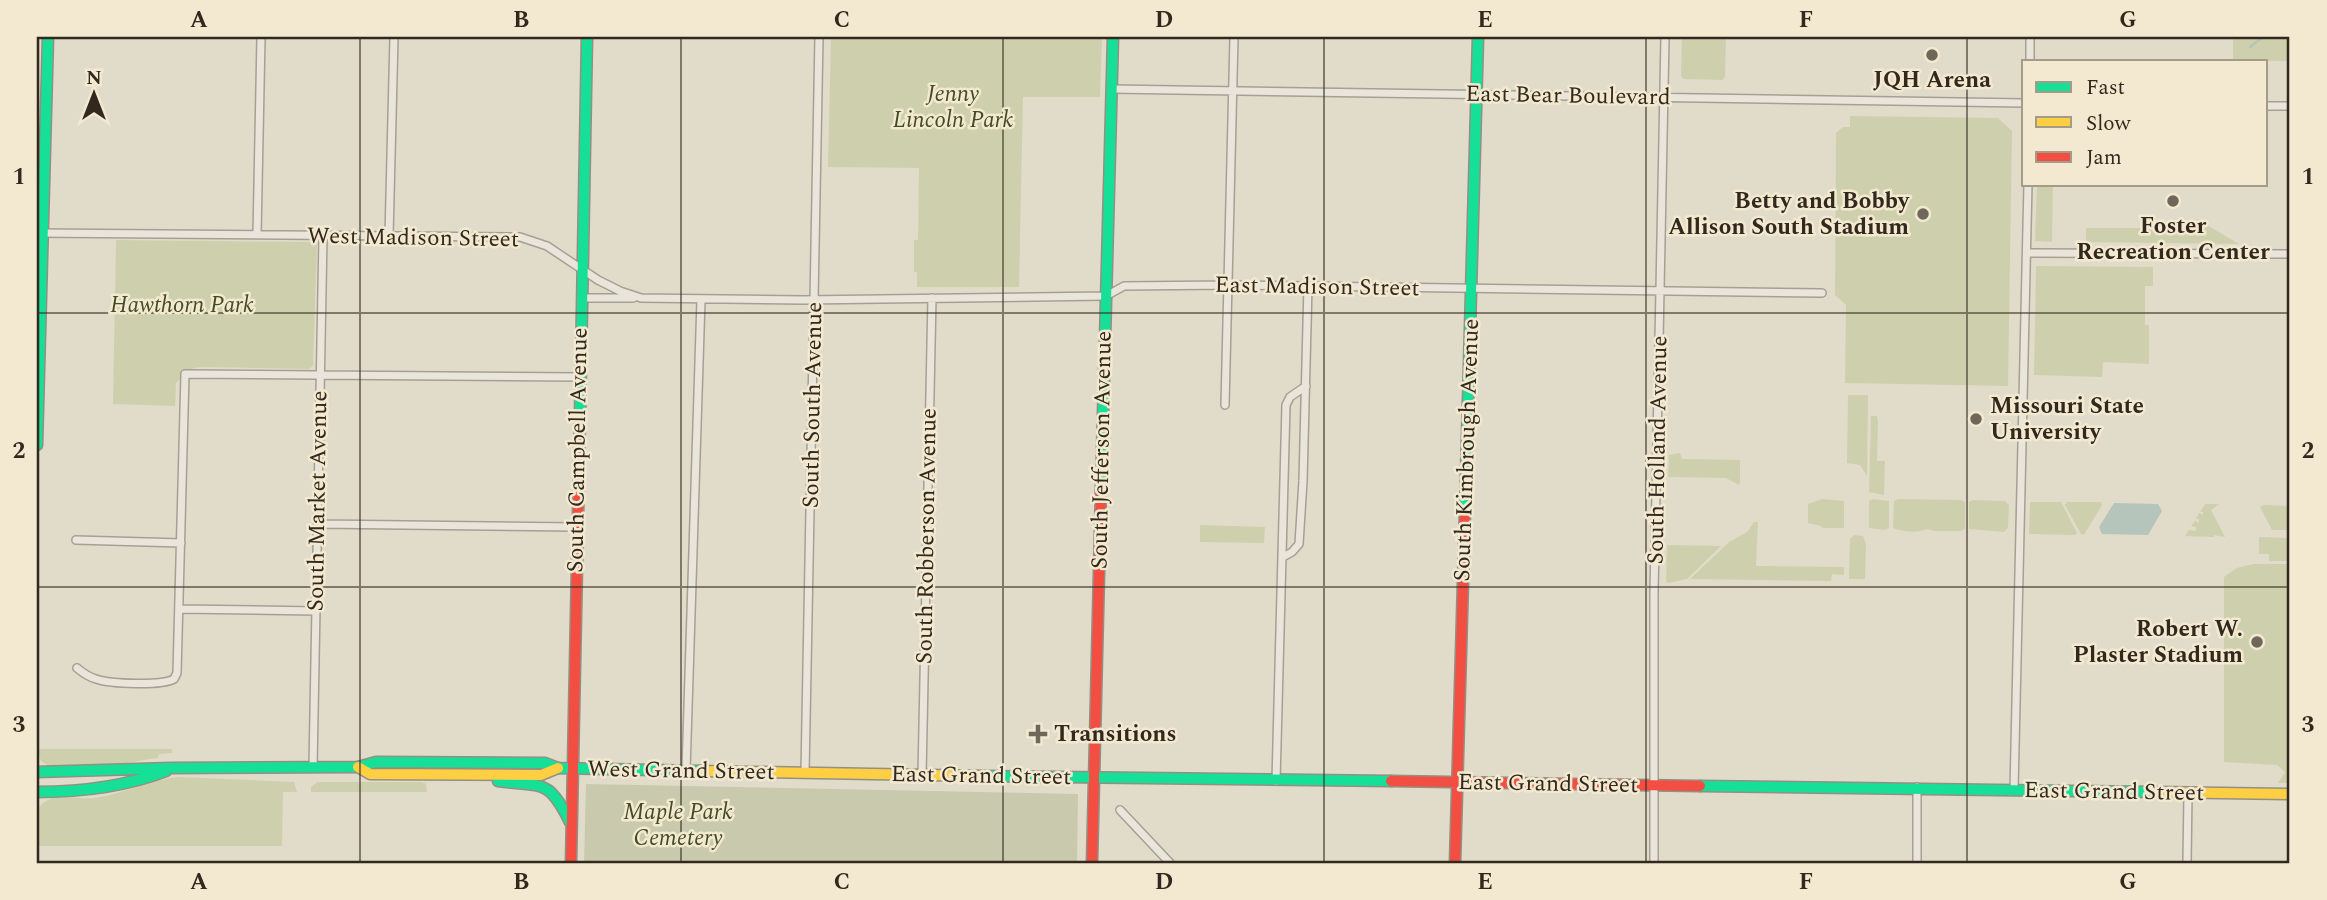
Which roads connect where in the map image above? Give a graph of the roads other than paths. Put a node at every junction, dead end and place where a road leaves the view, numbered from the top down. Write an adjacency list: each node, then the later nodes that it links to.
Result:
1 (48, 37): 20 (main road)
2 (261, 37): 21 (street)
3 (394, 37): 23 (street)
4 (587, 37): 26 (main road, South Campbell Avenue)
5 (819, 37): 36 (street, South South Avenue)
6 (1113, 37): 12 (main road, South Jefferson Avenue)
7 (1234, 37): 13 (street)
8 (1478, 37): 14 (main road, South Kimbrough Avenue)
9 (1665, 37): 15 (street, South Holland Avenue)
10 (2030, 37): 11 (street)
11 (2030, 60)
12 (1111, 89): 13 (street, East Bear Boulevard); 32 (main road, South Jefferson Avenue)
13 (1232, 91): 14 (street, East Bear Boulevard); 27 (street)
14 (1477, 95): 15 (street, East Bear Boulevard); 29 (main road, South Kimbrough Avenue)
15 (1663, 98): 16 (street, East Bear Boulevard); 30 (street, South Holland Avenue)
16 (2022, 103)
17 (2268, 106): 18 (street)
18 (2290, 106)
19 (2028, 186): 24 (street)
20 (41, 233): 21 (street, West Madison Street); 42 (main road)
21 (257, 235): 22 (street, West Madison Street)
22 (323, 236): 23 (street, West Madison Street); 38 (street, South Market Avenue)
23 (388, 236): 26 (street, West Madison Street)
24 (2027, 253): 25 (street); 66 (street)
25 (2290, 254)
26 (581, 267): 33 (main road, South Campbell Avenue); 34 (street, West Madison Street)
27 (1228, 285): 28 (street, East Madison Street); 32 (street, East Madison Street); 41 (street)
28 (1308, 286): 29 (street, East Madison Street); 40 (street)
29 (1472, 289): 30 (street, East Madison Street); 63 (main road, South Kimbrough Avenue)
30 (1661, 291): 31 (street, East Madison Street); 64 (street, South Holland Avenue)
31 (1822, 293)
32 (1106, 296): 35 (street, East Madison Street); 61 (main road, South Jefferson Avenue)
33 (581, 298): 34 (street); 39 (main road, South Campbell Avenue)
34 (640, 298): 37 (street, West Madison Street)
35 (932, 298): 36 (street, East Madison Street); 60 (street, South Robberson Avenue)
36 (815, 299): 37 (street, West Madison Street); 58 (street, South South Avenue)
37 (701, 300): 56 (street)
38 (321, 375): 39 (street); 43 (street, South Market Avenue); 46 (street)
39 (579, 377): 44 (main road, South Campbell Avenue)
40 (1306, 386): 47 (street); 47 (street)
41 (1225, 405)
42 (37, 445)
43 (319, 524): 44 (street); 49 (street, South Market Avenue)
44 (577, 527): 55 (main road, South Campbell Avenue)
45 (76, 540): 46 (street)
46 (181, 543): 48 (street)
47 (1283, 557): 62 (street)
48 (180, 609): 49 (street); 50 (street)
49 (316, 611): 51 (street, South Market Avenue)
50 (77, 668)
51 (313, 767): 52 (main road, West Grand Street); 53 (main road, West Grand Street)
52 (358, 767): 54 (main road, West Grand Street); 59 (main road, West Grand Street)
53 (171, 768): 57 (main road, West Grand Street); 67 (main road, West Grand Street)
54 (558, 768): 55 (main road, West Grand Street); 59 (main road, West Grand Street)
55 (572, 769): 56 (main road, West Grand Street); 71 (main road, South Campbell Avenue)
56 (686, 770): 58 (main road, West Grand Street)
57 (37, 772)
58 (805, 773): 60 (main road, East Grand Street)
59 (488, 775): 71 (main road)
60 (922, 775): 61 (main road, East Grand Street)
61 (1094, 778): 62 (main road, East Grand Street); 73 (main road, South Jefferson Avenue)
62 (1276, 780): 63 (main road, East Grand Street)
63 (1457, 783): 64 (main road, East Grand Street); 75 (main road, South Kimbrough Avenue)
64 (1655, 785): 65 (main road, East Grand Street); 76 (street, South Holland Avenue)
65 (1917, 787): 66 (main road, East Grand Street); 77 (street)
66 (2014, 790): 68 (main road, East Grand Street)
67 (37, 792)
68 (2188, 793): 69 (main road, East Grand Street); 78 (street)
69 (2290, 794)
70 (1120, 810): 74 (street)
71 (572, 826): 72 (main road, South Campbell Avenue)
72 (571, 863)
73 (1092, 863)
74 (1170, 863)
75 (1455, 863)
76 (1654, 863)
77 (1917, 863)
78 (2187, 863)

